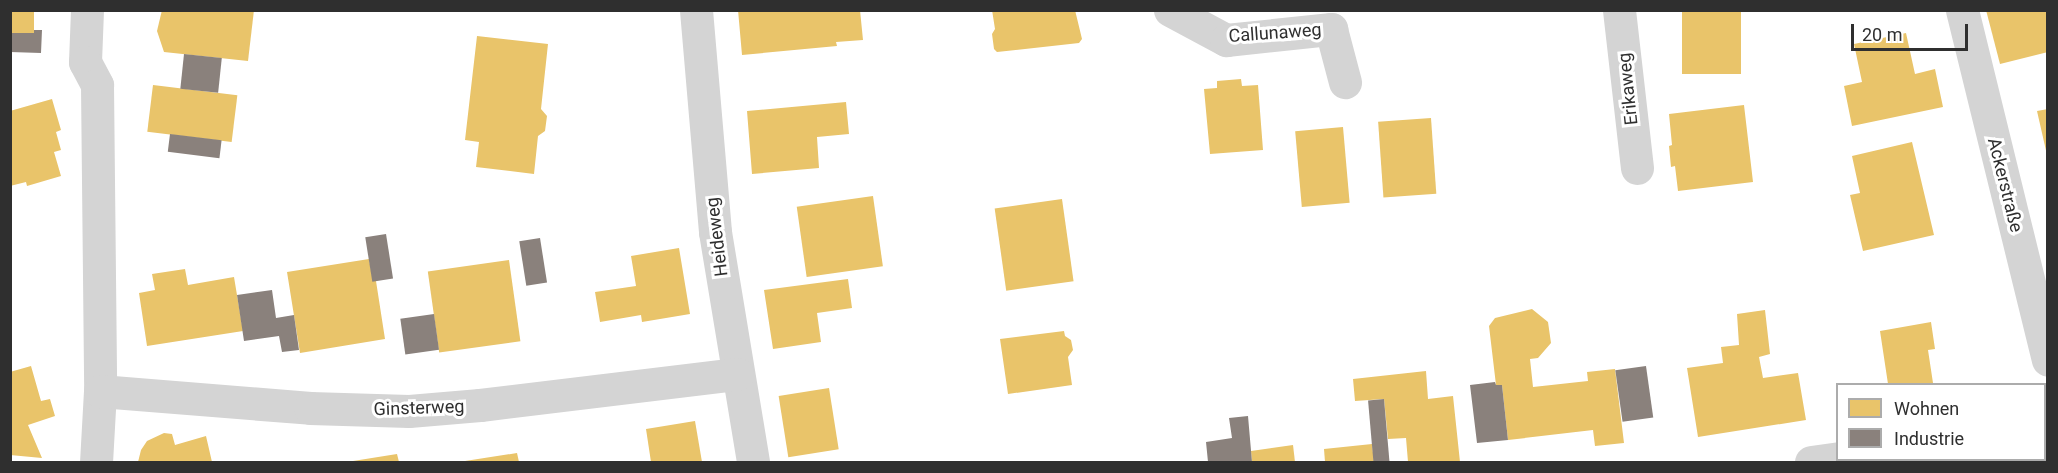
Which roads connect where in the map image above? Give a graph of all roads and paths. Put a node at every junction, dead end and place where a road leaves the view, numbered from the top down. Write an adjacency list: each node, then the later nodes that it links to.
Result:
1 (87, 10): 10 (street)
2 (696, 10): 9 (street, Heideweg)
3 (1170, 10): 6 (street, Callunaweg)
4 (1619, 10): 7 (street, Erikaweg)
5 (1962, 10): 8 (street, Ackerstraße)
6 (1345, 82)
7 (1637, 168)
8 (2048, 360)
9 (737, 374): 10 (street, Ginsterweg); 13 (street, Heideweg)
10 (100, 391): 12 (street)
11 (1836, 458): 14 (street)
12 (96, 462)
13 (753, 462)
14 (1811, 462)

